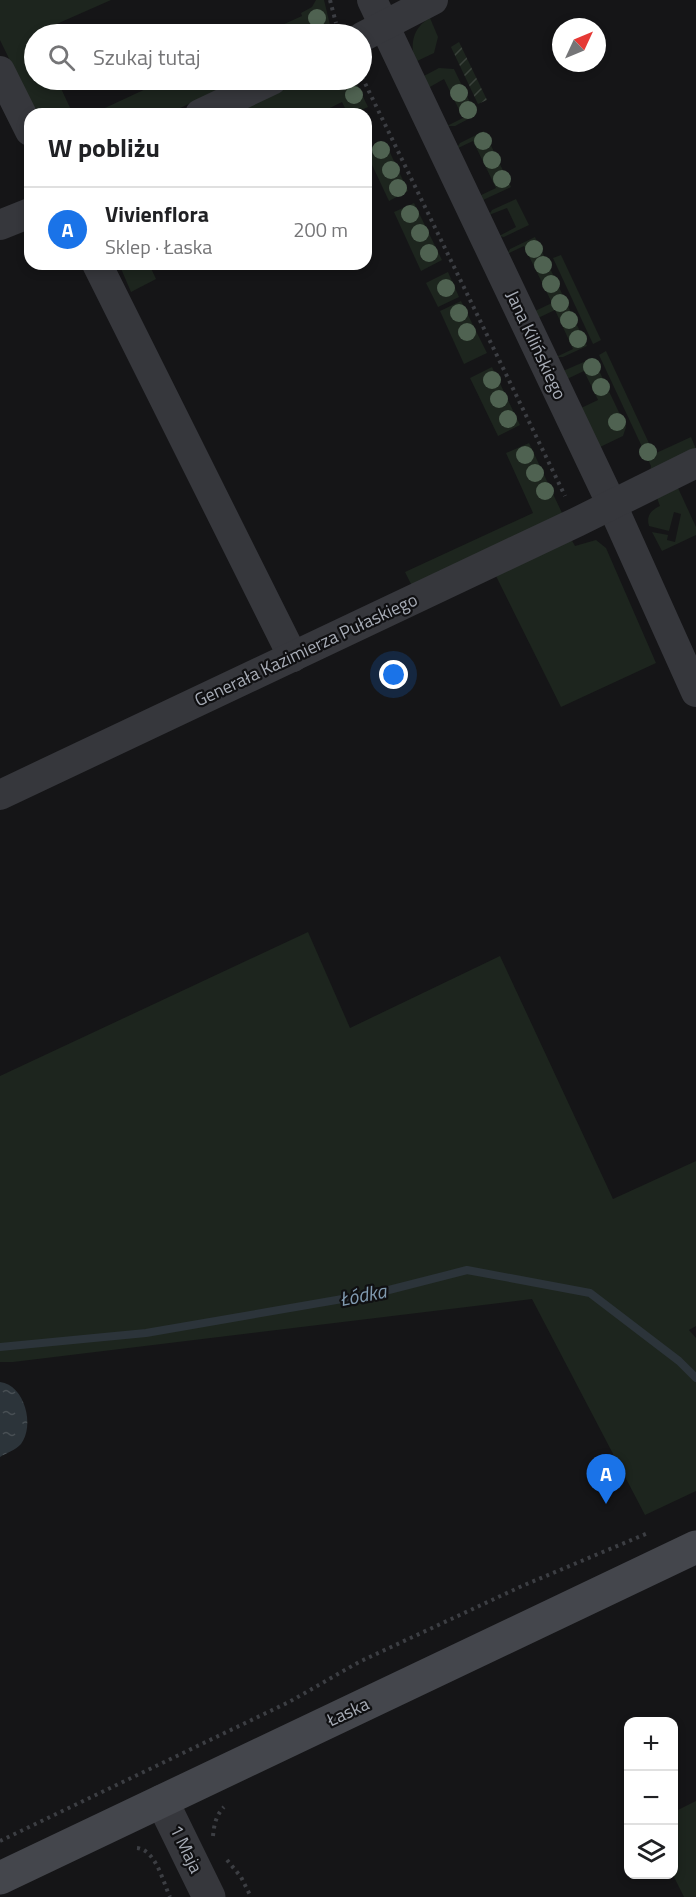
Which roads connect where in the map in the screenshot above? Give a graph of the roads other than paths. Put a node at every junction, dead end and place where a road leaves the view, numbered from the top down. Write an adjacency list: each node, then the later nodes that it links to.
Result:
1 (434, 0): 2 (street)
2 (364, 22)
3 (372, 38): 12 (street, Jana Kilińskiego)
4 (0, 71): 7 (street)
5 (251, 90): 6 (street)
6 (213, 108)
7 (24, 119)
8 (24, 215): 9 (street)
9 (0, 225)
10 (100, 270): 13 (street)
11 (696, 463): 12 (street, Generała Kazimierza Pułaskiego)
12 (612, 505): 13 (street, Generała Kazimierza Pułaskiego); 14 (street, Jana Kilińskiego)
13 (293, 657): 15 (street, Generała Kazimierza Pułaskiego)
14 (696, 692)
15 (4, 784)
16 (696, 1547): 17 (main road, Łaska)
17 (162, 1801): 18 (main road, Łaska); 19 (street, 1 Maja)
18 (0, 1878)
19 (209, 1897)

